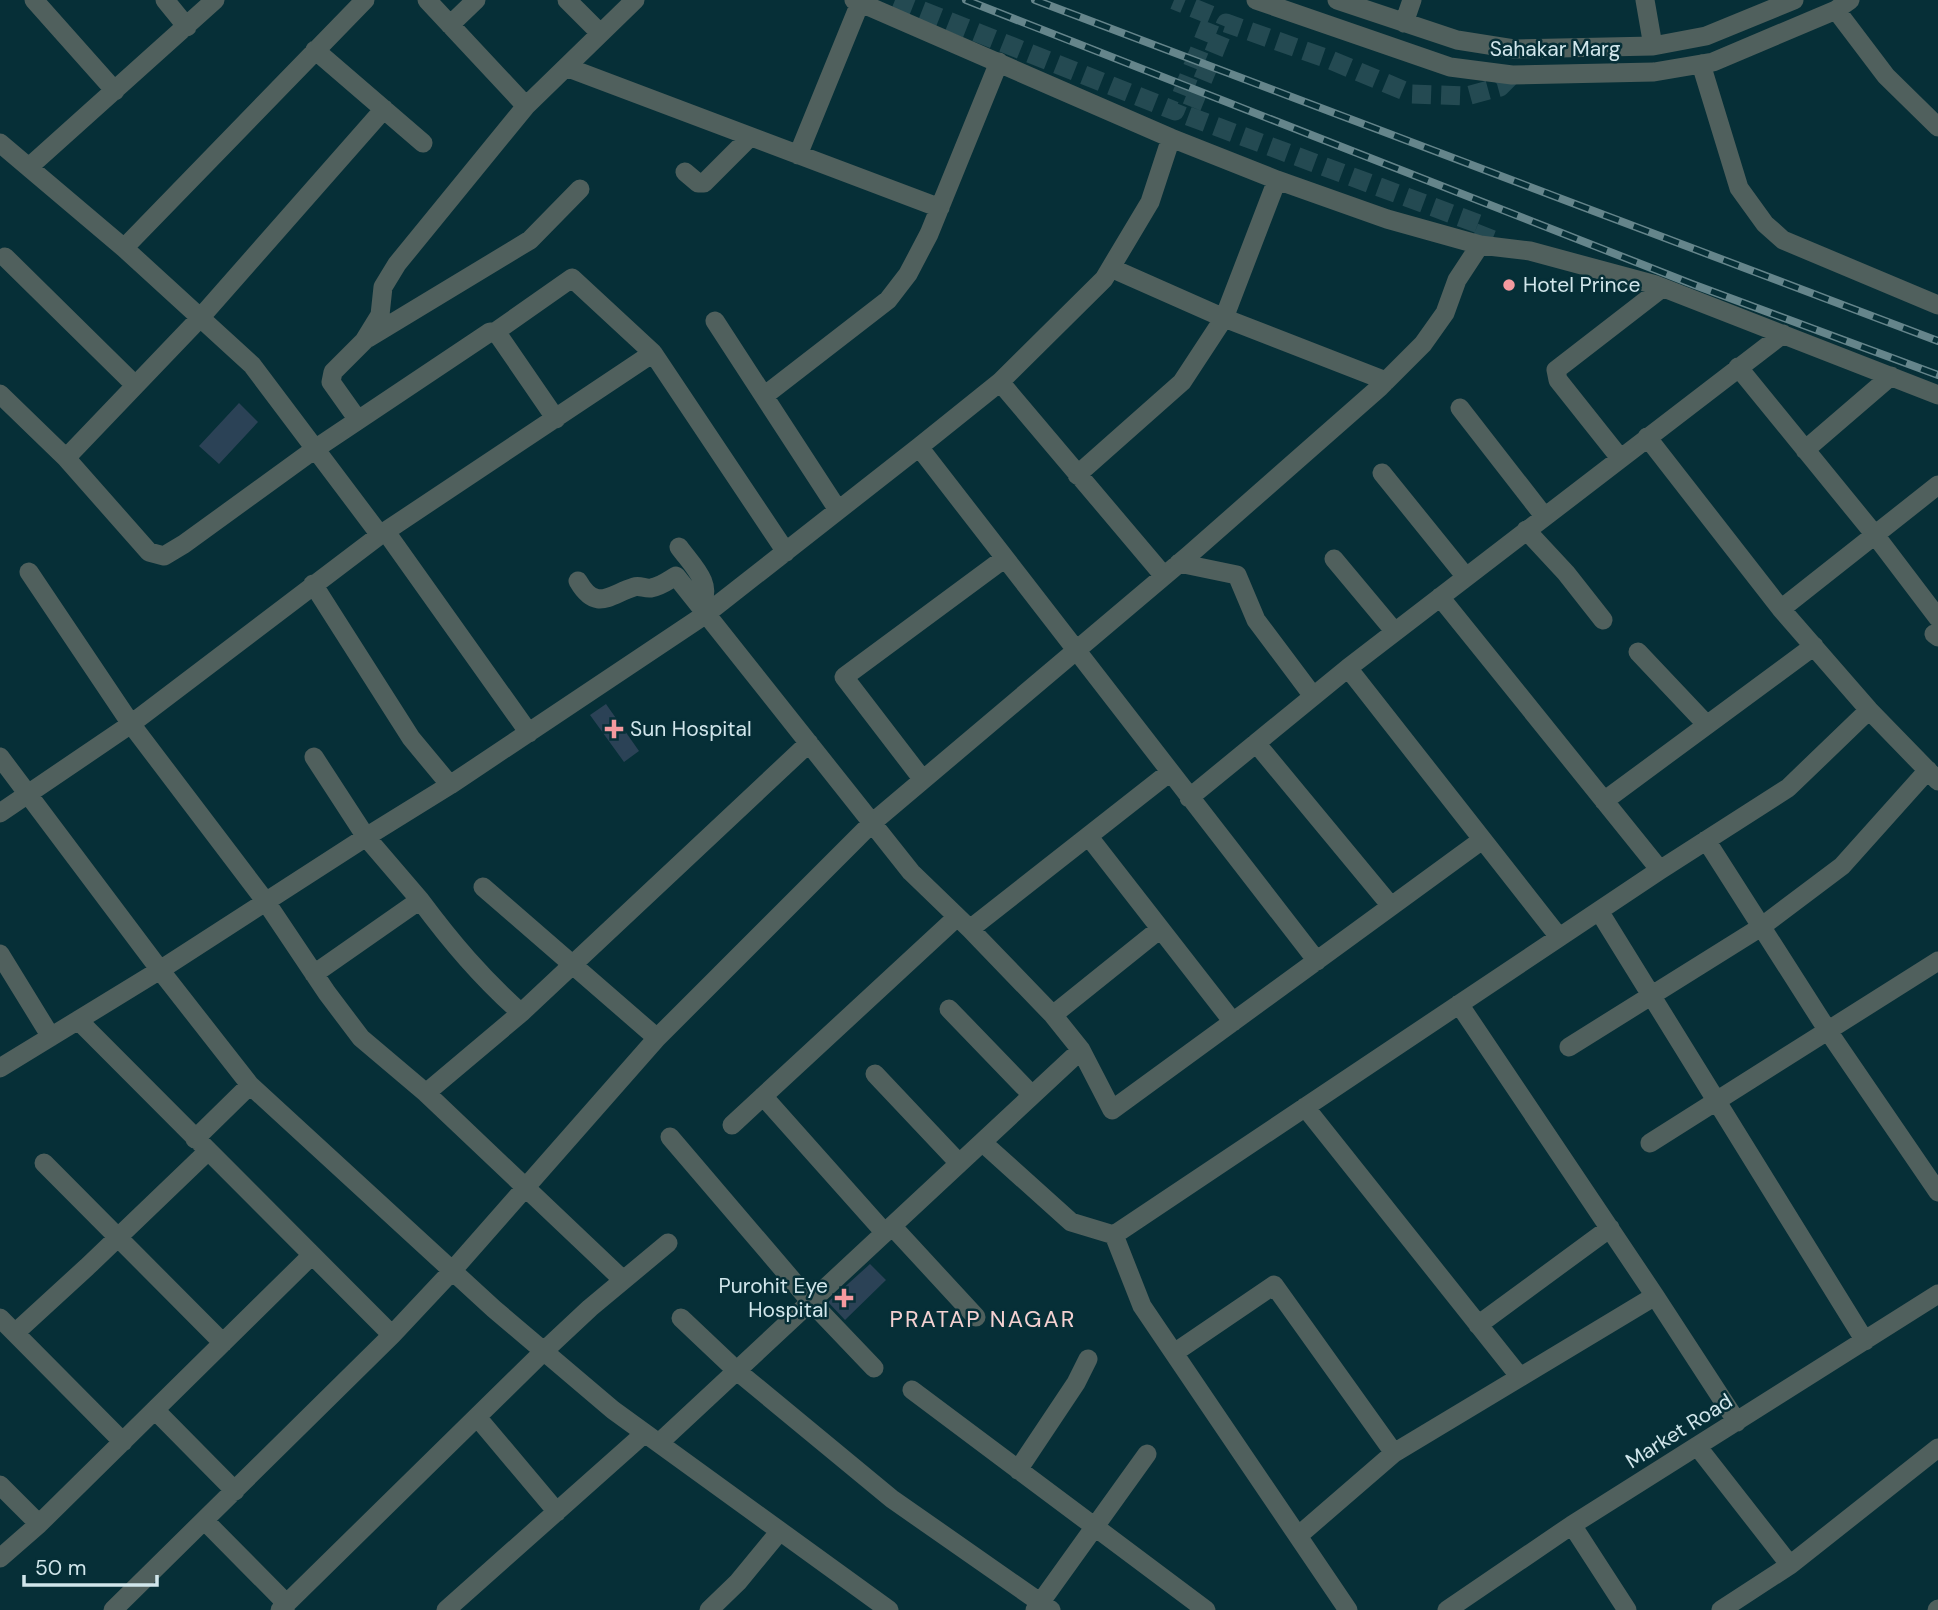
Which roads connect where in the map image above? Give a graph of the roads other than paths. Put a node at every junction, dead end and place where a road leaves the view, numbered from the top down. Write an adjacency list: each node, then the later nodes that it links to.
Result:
1 (34, 0): 27 (street)
2 (165, 0): 19 (street)
3 (215, 0): 19 (street)
4 (365, 0): 23 (street)
5 (427, 0): 18 (street)
6 (476, 0): 18 (street)
7 (567, 0): 20 (street)
8 (635, 0): 20 (street)
9 (1256, 0): 25 (street, Sahakar Marg)
10 (1337, 0): 17 (street, Sahakar Marg)
11 (1412, 0): 17 (street)
12 (1645, 0): 22 (street)
13 (1794, 0): 16 (street, Sahakar Marg)
14 (861, 1): 24 (street); 35 (street)
15 (1843, 5): 21 (street, Sahakar Marg); 30 (street)
16 (1762, 15): 21 (street); 22 (street, Sahakar Marg)
17 (1404, 23): 22 (street, Sahakar Marg)
18 (450, 25): 28 (street)
19 (187, 27): 27 (street)
20 (600, 33): 26 (street)
21 (1772, 39): 25 (street, Sahakar Marg)
22 (1653, 46)
23 (315, 50): 29 (street); 42 (street)
24 (999, 62): 32 (street); 40 (street)
25 (1701, 64): 46 (street)
26 (566, 67): 28 (street); 31 (street)
27 (115, 91): 36 (street)
28 (526, 106): 52 (street)
29 (384, 109): 34 (street); 47 (street)
30 (1938, 127)
31 (750, 137): 35 (street); 37 (street)
32 (1171, 138): 38 (street); 44 (street)
33 (0, 143): 36 (street)
34 (423, 143)
35 (798, 155): 40 (street)
36 (29, 167): 42 (street)
37 (685, 172)
38 (1277, 180): 41 (street); 48 (street)
39 (580, 189): 52 (street)
40 (940, 208): 61 (street)
41 (1480, 245): 45 (street); 56 (street)
42 (124, 248): 47 (street)
43 (5, 257): 58 (street)
44 (1111, 268): 48 (street); 57 (street)
45 (1662, 288): 51 (street); 70 (street)
46 (1938, 305)
47 (200, 318): 58 (street); 67 (street)
48 (1224, 318): 56 (street); 72 (street)
49 (715, 321): 61 (street)
50 (495, 332): 53 (street); 63 (street); 64 (street)
51 (1783, 334): 54 (street); 55 (street)
52 (364, 341): 64 (street)
53 (653, 353): 63 (street); 80 (street)
54 (1738, 367): 65 (street); 68 (street)
55 (1891, 376): 60 (street); 68 (street)
56 (1386, 381): 83 (street)
57 (1000, 382): 66 (street); 72 (street)
58 (135, 385): 69 (street)
59 (0, 394): 69 (street)
60 (1938, 395)
61 (764, 396): 74 (street)
62 (1460, 408): 75 (street)
63 (556, 419): 77 (street)
64 (359, 420): 67 (street)
65 (1647, 437): 70 (street); 90 (street)
66 (919, 447): 74 (street); 81 (street)
67 (314, 449): 69 (street); 77 (street)
68 (1805, 450): 78 (street)
69 (66, 458)
70 (1620, 458): 75 (street)
71 (1382, 472): 86 (street)
72 (1077, 475): 85 (street)
73 (1938, 485): 78 (street)
74 (838, 510): 80 (street)
75 (1544, 516): 76 (street)
76 (1526, 530): 86 (street); 92 (street)
77 (383, 533): 88 (street); 103 (street)
78 (1875, 535): 90 (street); 93 (street)
79 (679, 547): 91 (street)
80 (786, 552): 91 (street)
81 (1004, 558): 96 (street); 110 (street)
82 (1334, 559): 94 (street)
83 (1179, 563): 85 (street); 99 (street)
84 (29, 572): 101 (street)
85 (1164, 576): 96 (street)
86 (1466, 577): 89 (street)
87 (578, 581): 91 (street)
88 (313, 584): 101 (street); 111 (street)
89 (1440, 597): 94 (street); 114 (street)
90 (1781, 609): 95 (street)
91 (703, 610): 103 (street); 104 (street)
92 (1603, 620)
93 (1937, 630)
94 (1395, 632): 98 (street)
95 (1814, 646): 100 (street); 102 (street)
96 (1076, 651): 108 (street); 110 (street)
97 (1638, 652): 102 (street)
98 (1348, 668): 99 (street); 119 (street)
99 (1313, 696): 105 (street)
100 (1869, 710): 109 (street); 120 (street)
101 (131, 724): 112 (street); 124 (street)
102 (1707, 724): 114 (street)
103 (529, 733): 111 (street)
104 (809, 743): 116 (street); 134 (street)
105 (1256, 743): 113 (street); 125 (street)
106 (0, 757): 112 (street)
107 (314, 757): 117 (street)
108 (1170, 772): 113 (street); 118 (street)
109 (1933, 776): 128 (street)
110 (923, 780): 116 (street)
111 (450, 785): 117 (street)
112 (27, 794): 115 (street); 135 (street)
113 (1189, 798): 132 (street)
114 (1604, 801): 121 (street)
115 (0, 813)
116 (872, 823): 127 (street); 146 (street)
117 (366, 836): 123 (street); 124 (street)
118 (1088, 836): 127 (street); 129 (street)
119 (1482, 840): 125 (street); 130 (street)
120 (1706, 840): 121 (street); 128 (street)
121 (1660, 870): 126 (street)
122 (483, 887): 134 (street)
123 (419, 900): 136 (street); 140 (street)
124 (266, 902): 135 (street); 136 (street)
125 (1391, 906): 132 (street)
126 (1599, 911): 130 (street); 137 (street)
127 (964, 923): 141 (street); 154 (street)
128 (1761, 927): 137 (street); 144 (street)
129 (1160, 929): 141 (street); 143 (street)
130 (1559, 937): 138 (street)
131 (0, 954): 145 (street)
132 (1317, 961): 143 (street)
133 (1938, 961): 144 (street)
134 (570, 964): 140 (street); 146 (street)
135 (160, 970): 142 (street); 151 (street)
136 (314, 974): 152 (street)
137 (1652, 996): 147 (street); 155 (street)
138 (1459, 1004): 156 (street); 166 (street)
139 (949, 1009): 153 (street)
140 (521, 1013): 152 (street)
141 (1053, 1015): 148 (street)
142 (78, 1020): 145 (street); 161 (street)
143 (1233, 1022): 148 (street)
144 (1828, 1031): 155 (street); 165 (street)
145 (51, 1037): 149 (street)
146 (657, 1038): 164 (street)
147 (1569, 1047)
148 (1081, 1050): 153 (street)
149 (0, 1068)
150 (875, 1074): 163 (street)
151 (250, 1085): 161 (street); 172 (street)
152 (426, 1093): 164 (street)
153 (1032, 1095): 159 (street)
154 (763, 1096): 157 (street); 167 (street)
155 (1716, 1101): 160 (street); 183 (street)
156 (1305, 1107): 168 (street); 180 (street)
157 (732, 1125)
158 (670, 1137): 176 (street)
159 (982, 1142): 163 (street); 168 (street)
160 (1650, 1143)
161 (202, 1145): 169 (street); 171 (street)
162 (44, 1163): 169 (street)
163 (959, 1163): 167 (street)
164 (525, 1189): 172 (street); 173 (street)
165 (1938, 1192)
166 (1610, 1228): 175 (street); 180 (street)
167 (888, 1229): 176 (street); 177 (street)
168 (1114, 1235): 186 (street)
169 (117, 1238): 181 (street); 184 (street)
170 (668, 1242): 173 (street)
171 (312, 1255): 182 (street); 184 (street)
172 (452, 1271): 182 (street); 185 (street)
173 (623, 1280): 185 (street)
174 (1938, 1294): 183 (street, Market Road)
175 (1656, 1296): 190 (street); 194 (street)
176 (811, 1302): 188 (street); 189 (street)
177 (976, 1317)
178 (0, 1318): 181 (street)
179 (681, 1318): 189 (street)
180 (1478, 1325): 190 (street)
181 (15, 1333): 196 (street)
182 (392, 1335): 203 (street)
183 (1866, 1341): 194 (street, Market Road)
184 (223, 1343): 192 (street)
185 (544, 1352): 193 (street); 195 (street)
186 (1174, 1353): 199 (street); 210 (street)
187 (1087, 1359): 201 (street)
188 (874, 1368)
189 (737, 1371): 195 (street); 214 (street)
190 (1520, 1377): 199 (street)
191 (912, 1390): 201 (street)
192 (155, 1410): 196 (street); 203 (street)
193 (477, 1417): 204 (street); 213 (street)
194 (1737, 1422): 197 (street, Market Road)
195 (652, 1438): 204 (street); 209 (street)
196 (123, 1441): 206 (street)
197 (1697, 1446): 207 (street, Market Road); 212 (street)
198 (1938, 1448): 212 (street)
199 (1394, 1453): 210 (street)
200 (1147, 1454): 208 (street)
201 (1018, 1469): 208 (street)
202 (0, 1485): 206 (street)
203 (235, 1491): 205 (street)
204 (557, 1512): 216 (street)
205 (205, 1521): 213 (street); 215 (street)
206 (39, 1524): 211 (street)
207 (1572, 1525): 221 (street, Market Road); 222 (street)
208 (1096, 1526): 214 (street); 219 (street)
209 (780, 1531): 217 (street); 218 (street)
210 (1298, 1536): 220 (street)
211 (0, 1558)
212 (1790, 1565): 223 (street)
213 (283, 1607)
214 (1042, 1607)
215 (113, 1610)
216 (446, 1610)
217 (709, 1610)
218 (889, 1610)
219 (1206, 1610)
220 (1348, 1610)
221 (1447, 1610)
222 (1627, 1610)
223 (1721, 1610)

